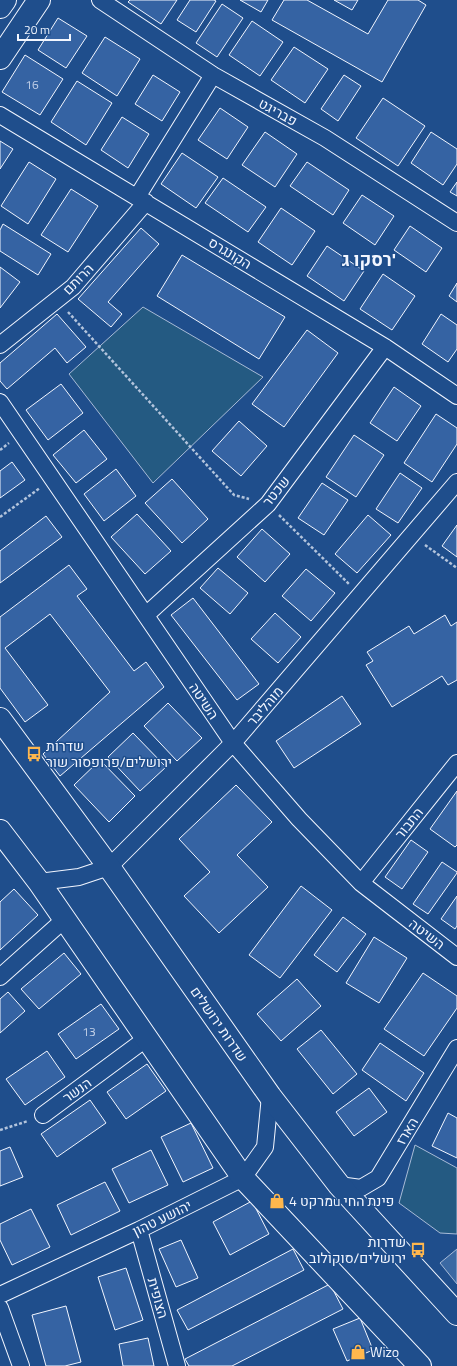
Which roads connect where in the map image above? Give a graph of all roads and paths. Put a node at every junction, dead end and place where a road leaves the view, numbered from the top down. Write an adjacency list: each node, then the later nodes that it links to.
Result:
1 (5, 0): 4 (main road)
2 (39, 0): 5 (main road)
3 (100, 0): 6 (street, פבריגט)
4 (0, 7)
5 (0, 58)
6 (212, 75): 8 (street, הרותם); 9 (street, פבריגט)
7 (0, 115): 8 (street, הקונגרס)
8 (142, 200): 10 (street, הרותם); 12 (street, הקונגרס)
9 (457, 223)
10 (57, 300): 11 (street, הרותם); 17 (path)
11 (0, 345)
12 (385, 347): 13 (street, הקונגרס); 17 (street, שכטר)
13 (457, 396)
14 (0, 402): 15 (street, השיטה)
15 (53, 478): 18 (path); 22 (street, השיטה)
16 (457, 482): 19 (street, מוהליבר)
17 (268, 504): 21 (path); 22 (street, שכטר)
18 (0, 517)
19 (412, 535): 20 (path); 21 (street, מוהליבר)
20 (457, 568)
21 (360, 595): 24 (street, מוהליבר)
22 (146, 615): 24 (street, השיטה)
23 (0, 718): 27 (main road, שדרות ירושלים)
24 (233, 743): 27 (street, מוהליבר); 29 (street, השיטה)
25 (457, 763): 29 (street, התבור)
26 (0, 831): 28 (main road)
27 (108, 867): 28 (street, מוהליבר); 35 (main road, שדרות ירושלים)
28 (39, 882): 30 (main road)
29 (361, 883): 31 (street, השיטה)
30 (65, 919): 32 (street); 33 (main road)
31 (457, 957)
32 (0, 978)
33 (147, 1038): 36 (street, הנשר); 38 (main road)
34 (457, 1048): 39 (street, הארז)
35 (270, 1096): 38 (street, יהושע טהון); 39 (main road, שדרות ירושלים)
36 (43, 1115): 37 (path)
37 (0, 1130)
38 (243, 1178): 40 (street, יהושע טהון); 46 (main road)
39 (339, 1185): 43 (main road, שדרות ירושלים)
40 (139, 1230): 41 (street, יהושע טהון); 45 (street, הצופית)
41 (0, 1295)
42 (0, 1308): 44 (street)
43 (457, 1314)
44 (21, 1366)
45 (177, 1366)
46 (420, 1366)

